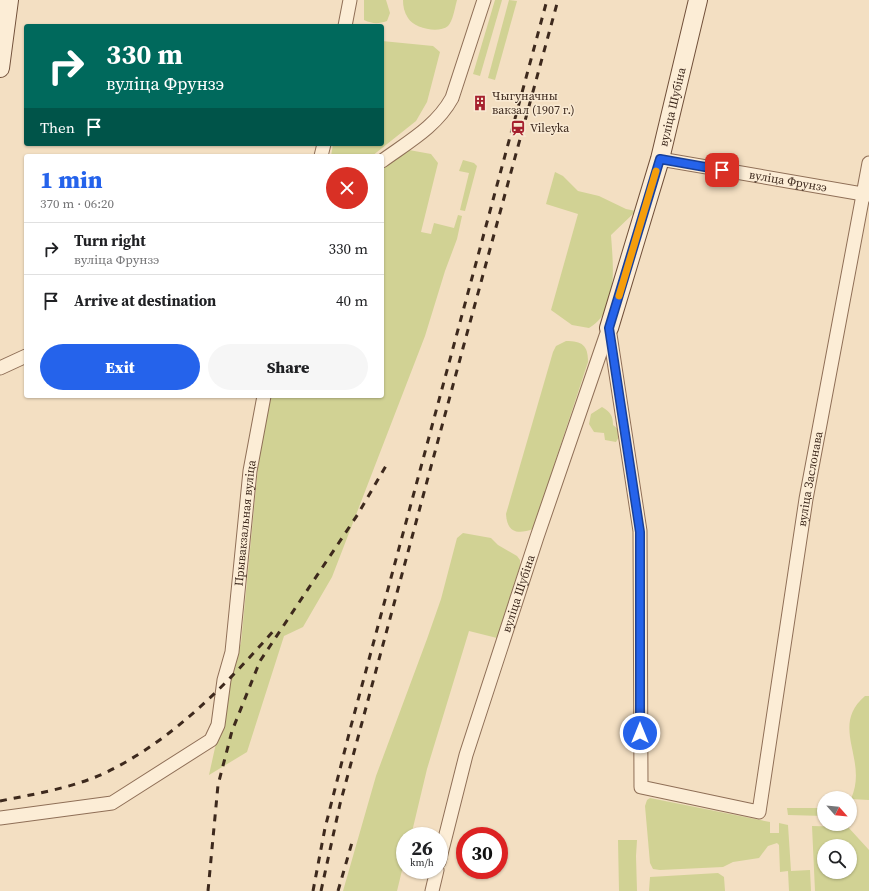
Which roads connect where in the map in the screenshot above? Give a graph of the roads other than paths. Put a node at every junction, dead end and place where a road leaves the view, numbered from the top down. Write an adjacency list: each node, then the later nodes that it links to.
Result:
1 (9, 0): 6 (street)
2 (350, 0): 5 (street)
3 (484, 0): 8 (street)
4 (698, 0): 7 (street, вуліца Шубіна)
5 (345, 24)
6 (0, 68)
7 (660, 159): 10 (street, вуліца Фрунзэ); 11 (street, вуліца Шубіна)
8 (384, 160)
9 (869, 162): 10 (street, вуліца Заслонава)
10 (866, 194): 15 (street, вуліца Заслонава)
11 (609, 328): 15 (street, вуліца Шубіна); 17 (street, вуліца Шубіна)
12 (24, 357): 13 (street)
13 (0, 368)
14 (264, 398): 16 (street, Прывакзальная вуліца)
15 (641, 787)
16 (0, 818)
17 (448, 827)
18 (435, 879): 19 (street)
19 (432, 891)

